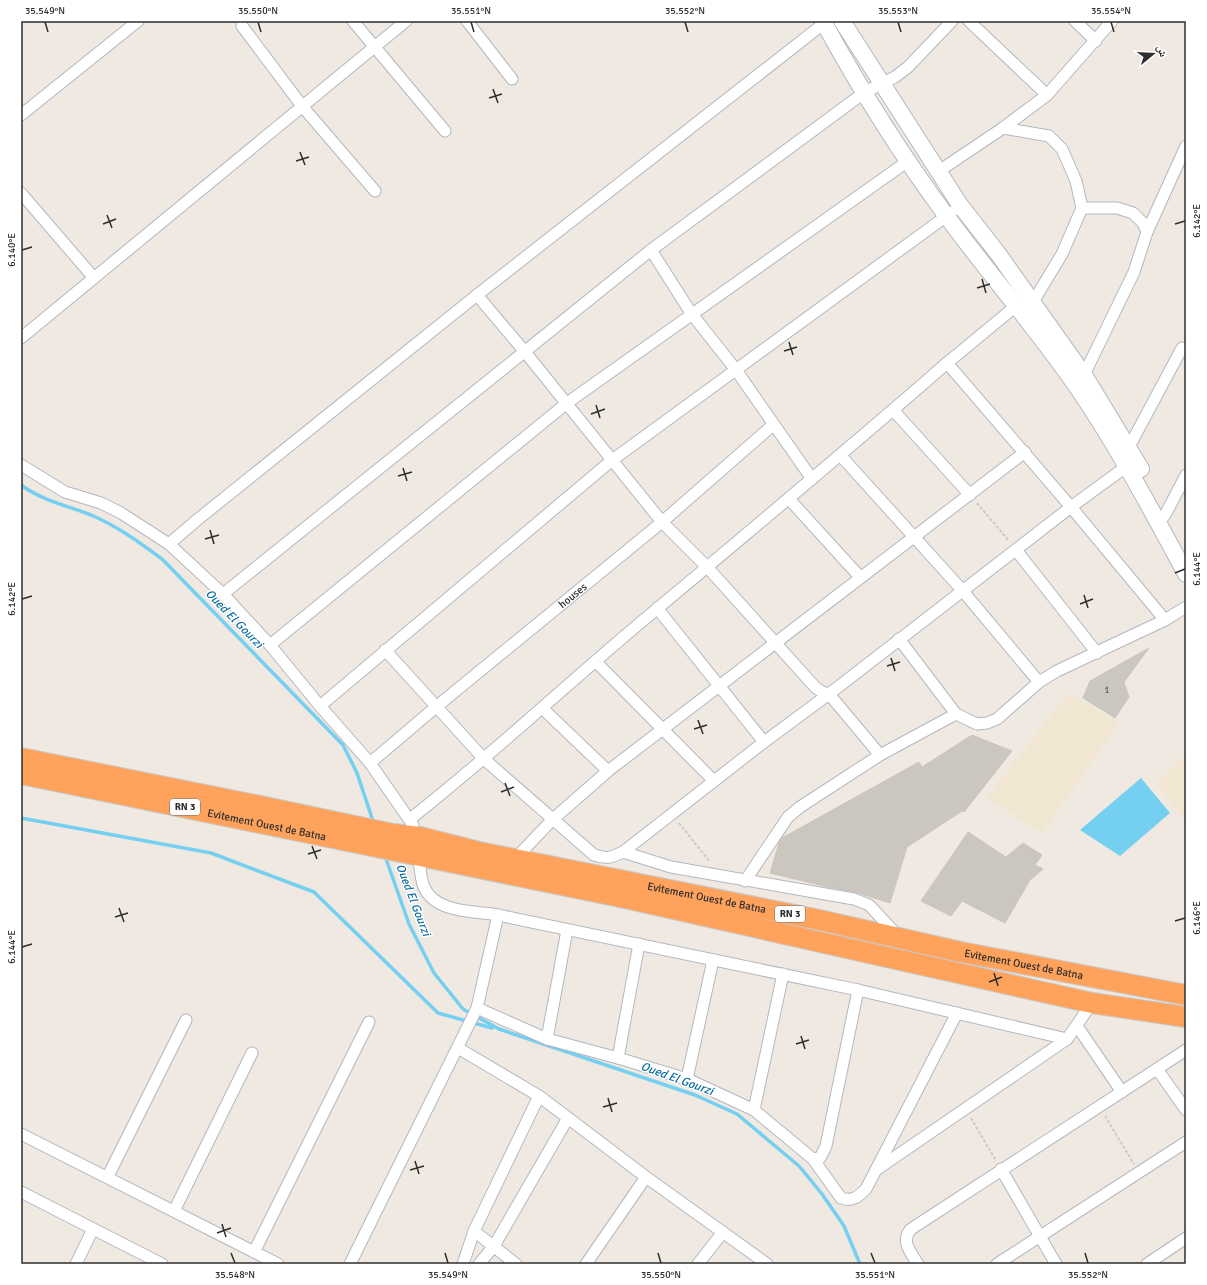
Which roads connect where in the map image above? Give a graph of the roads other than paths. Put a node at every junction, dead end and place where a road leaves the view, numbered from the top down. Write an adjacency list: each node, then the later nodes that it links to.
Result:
1 (138, 21): 19 (street)
2 (354, 21): 13 (street)
3 (406, 21): 13 (street)
4 (467, 21): 14 (street)
5 (824, 21): 16 (main road); 33 (street)
6 (842, 21): 15 (main road)
7 (952, 21): 15 (street)
8 (969, 21): 17 (street)
9 (1075, 21): 12 (street)
10 (1112, 21): 12 (street)
11 (243, 23): 18 (street)
12 (1096, 41): 17 (street)
13 (375, 46): 18 (street); 21 (street)
14 (512, 79)
15 (884, 83): 16 (street); 24 (main road)
16 (864, 92): 23 (main road); 31 (street)
17 (1047, 95): 20 (street)
18 (302, 106): 25 (street); 32 (street)
19 (21, 115)
20 (1003, 128): 24 (street); 28 (street)
21 (445, 131)
22 (1186, 146): 30 (street)
23 (908, 161): 29 (main road); 36 (street)
24 (939, 171): 27 (main road)
25 (375, 191)
26 (21, 193): 32 (street)
27 (960, 205): 29 (street); 34 (main road)
28 (1082, 208): 30 (street); 34 (street)
29 (947, 217): 35 (main road); 41 (street)
30 (1147, 232): 42 (street)
31 (651, 250): 36 (street); 39 (street)
32 (94, 278): 37 (street)
33 (476, 295): 39 (street); 60 (street)
34 (1033, 302): 35 (street); 42 (main road)
35 (1016, 306): 40 (street); 51 (main road)
36 (691, 313): 41 (street); 43 (street)
37 (21, 338)
38 (1185, 346): 46 (street)
39 (525, 352): 43 (street); 67 (street)
40 (947, 363): 44 (street); 47 (street)
41 (736, 370): 45 (street); 49 (street)
42 (1084, 374): 46 (main road)
43 (567, 403): 49 (street); 73 (street)
44 (893, 410): 48 (street); 54 (street)
45 (773, 424): 53 (street); 58 (street, houses)
46 (1129, 446): 57 (main road)
47 (1025, 452): 54 (street); 56 (street)
48 (841, 456): 53 (street); 59 (street)
49 (611, 461): 58 (street); 74 (street)
50 (21, 465): 60 (street)
51 (1127, 466): 56 (street); 57 (main road)
52 (1186, 475): 57 (street)
53 (812, 479): 55 (street)
54 (970, 495): 59 (street)
55 (789, 499): 63 (street); 65 (street)
56 (1071, 507): 61 (street); 70 (street)
57 (1161, 518): 62 (main road); 64 (main road)
58 (662, 522): 63 (street); 81 (street, houses)
59 (913, 537): 65 (street); 66 (street)
60 (169, 544): 67 (street)
61 (1016, 550): 66 (street); 75 (street)
62 (1186, 551)
63 (708, 568): 69 (street); 72 (street)
64 (1186, 574)
65 (860, 577): 72 (street)
66 (962, 590): 71 (street); 77 (street)
67 (222, 594): 73 (street)
68 (1186, 607): 70 (street)
69 (657, 608): 76 (street); 78 (street)
70 (1165, 620): 75 (street)
71 (899, 639): 79 (street); 83 (street)
72 (777, 642): 78 (street); 79 (street)
73 (270, 645): 80 (street)
74 (385, 650): 80 (street); 81 (street)
75 (1097, 653): 77 (street)
76 (596, 662): 82 (street); 84 (street)
77 (1039, 682): 83 (street)
78 (719, 686): 84 (street); 85 (street)
79 (830, 694): 85 (street); 86 (street)
80 (320, 706): 89 (street)
81 (436, 707): 88 (street); 89 (street, houses)
82 (542, 708): 88 (street); 90 (street)
83 (956, 714): 86 (street)
84 (662, 730): 90 (street); 92 (street)
85 (764, 742): 92 (street)
86 (880, 755): 101 (street)
87 (21, 758): 95 (highway, Evitement Ouest de Batna / RN 3)
88 (484, 759): 93 (street); 94 (street)
89 (370, 763): 93 (street)
90 (608, 771): 94 (street)
91 (21, 774): 95 (highway, Evitement Ouest de Batna / RN 3)
92 (714, 781): 97 (street)
93 (410, 819): 96 (street)
94 (552, 820): 98 (street); 99 (street)
95 (348, 832): 96 (highway, RN 3)
96 (408, 845): 98 (highway, Evitement Ouest de Batna / RN 3); 102 (street); 110 (highway, Evitement Ouest de Batna / RN 3)
97 (623, 852): 99 (street); 101 (street)
98 (515, 859): 100 (highway, Evitement Ouest de Batna / RN 3)
99 (604, 859): 100 (street)
100 (608, 878): 104 (highway, Evitement Ouest de Batna / RN 3)
101 (745, 881): 104 (street)
102 (498, 915): 103 (street); 111 (street)
103 (567, 930): 105 (street); 118 (street)
104 (900, 938): 109 (highway, Evitement Ouest de Batna / RN 3)
105 (639, 944): 106 (street); 122 (street)
106 (714, 960): 107 (street); 124 (street)
107 (783, 974): 108 (street); 127 (street)
108 (858, 990): 112 (street); 132 (street)
109 (1186, 995)
110 (1092, 1002): 113 (highway, Evitement Ouest de Batna / RN 3); 116 (street)
111 (476, 1012): 118 (street); 119 (street)
112 (957, 1013): 117 (street); 134 (street)
113 (1186, 1017)
114 (186, 1020): 135 (street)
115 (369, 1022): 145 (street)
116 (1077, 1026): 117 (street); 125 (street)
117 (1067, 1039): 134 (street)
118 (547, 1040): 122 (street)
119 (458, 1048): 126 (street); 149 (street)
120 (1186, 1050): 123 (street)
121 (252, 1053): 138 (street)
122 (618, 1058): 124 (street)
123 (1157, 1069): 125 (street); 128 (street)
124 (687, 1079): 127 (street)
125 (1122, 1092): 133 (street)
126 (540, 1096): 129 (street); 140 (street)
127 (754, 1110): 132 (street)
128 (1186, 1110)
129 (568, 1118): 136 (street); 144 (street)
130 (21, 1134): 135 (street)
131 (1186, 1142): 142 (street)
132 (813, 1159): 134 (street)
133 (1001, 1169): 142 (street); 156 (street)
134 (876, 1170)
135 (108, 1176): 138 (street)
136 (646, 1177): 141 (street); 153 (street)
137 (21, 1192): 139 (street)
138 (174, 1212): 145 (street)
139 (93, 1229): 146 (street); 147 (street)
140 (474, 1231): 144 (street); 150 (street)
141 (723, 1232): 154 (street); 155 (street)
142 (1040, 1237): 157 (street); 158 (street)
143 (1186, 1238): 159 (street)
144 (494, 1246): 151 (street); 152 (street)
145 (254, 1252): 148 (street)
146 (76, 1264)
147 (162, 1264)
148 (278, 1264)
149 (350, 1264)
150 (463, 1264)
151 (479, 1264)
152 (516, 1264)
153 (586, 1264)
154 (698, 1264)
155 (767, 1264)
156 (918, 1264)
157 (997, 1264)
158 (1056, 1264)
159 (1147, 1264)

